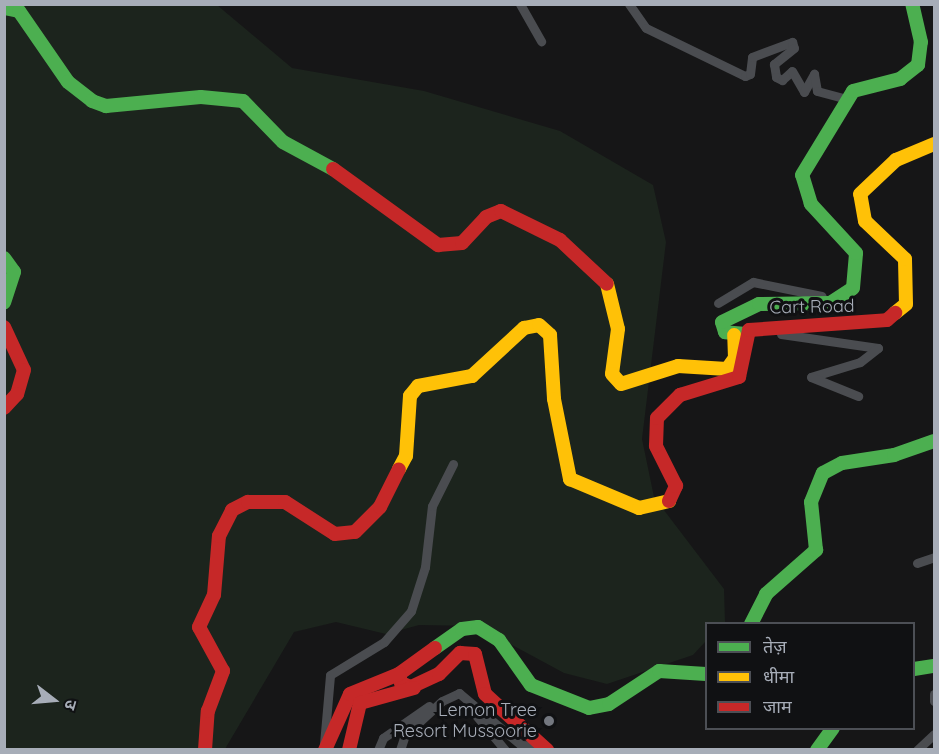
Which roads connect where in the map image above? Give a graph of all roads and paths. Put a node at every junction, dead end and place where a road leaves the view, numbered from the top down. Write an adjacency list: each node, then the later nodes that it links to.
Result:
1 (520, 4): 5 (street)
2 (629, 4): 6 (street)
3 (912, 4): 6 (main road)
4 (4, 8): 13 (main road)
5 (541, 41)
6 (846, 99): 9 (main road)
7 (934, 144): 13 (main road, Cart Road)
8 (4, 258): 10 (main road)
9 (851, 290): 11 (street); 13 (main road)
10 (4, 302)
11 (718, 303)
12 (4, 327): 15 (main road)
13 (740, 334): 14 (street); 33 (main road)
14 (858, 396)
15 (4, 408)
16 (934, 441): 20 (main road)
17 (453, 464): 34 (street)
18 (934, 557): 19 (street)
19 (917, 563)
20 (752, 622)
21 (934, 666): 22 (main road)
22 (915, 669)
23 (399, 674): 24 (main road); 25 (main road); 34 (main road)
24 (705, 674)
25 (424, 682): 32 (main road); 35 (main road)
26 (455, 693): 32 (street); 36 (street); 37 (street)
27 (934, 694): 28 (street)
28 (934, 701)
29 (475, 714): 38 (street)
30 (832, 730): 39 (main road)
31 (934, 734): 40 (street)
32 (543, 748)
33 (205, 750)
34 (325, 750)
35 (349, 750)
36 (378, 750)
37 (400, 750)
38 (505, 750)
39 (817, 750)
40 (917, 750)

